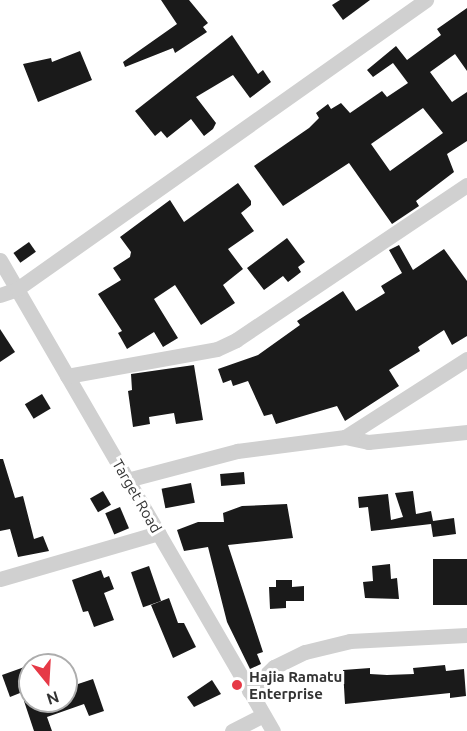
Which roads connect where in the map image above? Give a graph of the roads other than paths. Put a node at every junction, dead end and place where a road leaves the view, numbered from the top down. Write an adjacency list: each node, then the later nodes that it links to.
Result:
1 (426, 0): 4 (street)
2 (467, 185): 7 (street)
3 (0, 260): 4 (street, Target Road)
4 (17, 289): 5 (street); 7 (street, Target Road)
5 (0, 295)
6 (467, 359): 9 (street)
7 (67, 376): 10 (street, Target Road)
8 (467, 432): 9 (street)
9 (345, 437): 10 (street)
10 (128, 480): 11 (street, Target Road)
11 (158, 533): 12 (street); 14 (street, Target Road)
12 (0, 579)
13 (467, 635): 14 (street)
14 (249, 691): 15 (street, Target Road)
15 (263, 715): 16 (street); 17 (street, Target Road)
16 (232, 731)
17 (273, 731)

